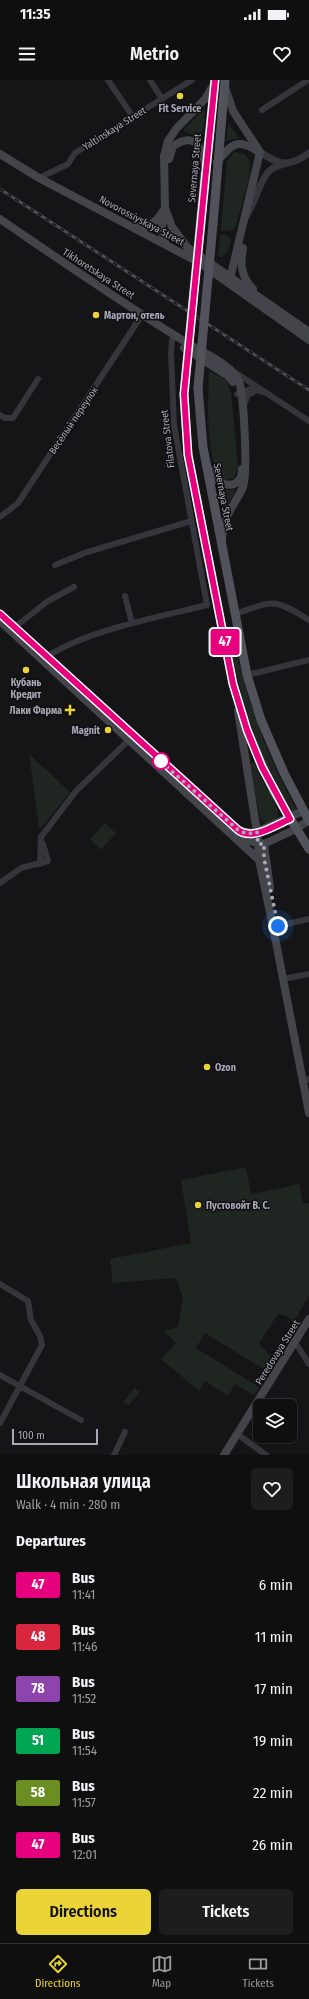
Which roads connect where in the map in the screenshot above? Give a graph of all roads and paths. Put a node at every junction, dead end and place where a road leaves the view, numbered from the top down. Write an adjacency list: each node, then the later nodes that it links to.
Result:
1 (108, 80): 9 (street)
2 (150, 80): 7 (street)
3 (192, 80): 7 (street, Yaltinskaya Street)
4 (308, 80): 8 (street)
5 (214, 82): 15 (main road, Severnaya Street); 17 (main road, Severnaya Street)
6 (225, 82): 10 (main road, Severnaya Street); 13 (main road, Severnaya Street)
7 (162, 98): 9 (street, Yaltinskaya Street)
8 (262, 110)
9 (133, 116): 16 (street, Yaltinskaya Street)
10 (260, 152): 13 (main road); 14 (street); 19 (main road)
11 (309, 153): 14 (street)
12 (0, 154): 16 (main road, Novorossiyskaya Street)
13 (217, 163): 40 (main road, Severnaya Street, bridge)
14 (288, 163): 19 (street)
15 (205, 166): 17 (main road); 56 (main road, Severnaya Street, bridge)
16 (39, 178): 22 (main road, Novorossiyskaya Street)
17 (166, 190): 18 (main road, Severnaya Street)
18 (165, 208): 22 (main road); 24 (main road, Severnaya Street); 25 (main road, Severnaya Street)
19 (245, 218): 23 (main road)
20 (0, 219): 32 (main road, Tikhoretskaya Street)
21 (0, 222): 28 (main road, Tikhoretskaya Street)
22 (129, 225): 24 (main road, Novorossiyskaya Street)
23 (241, 236): 26 (main road); 27 (main road)
24 (166, 245): 26 (main road, Novorossiyskaya Street)
25 (206, 260): 26 (main road, Novorossiyskaya Street)
26 (230, 280): 27 (main road, Novorossiyskaya Street); 31 (main road, Novorossiyskaya Street)
27 (260, 297): 29 (main road, Novorossiyskaya Street)
28 (140, 318): 30 (main road, Tikhoretskaya Street); 41 (street, Весёлый переулок)
29 (309, 332)
30 (172, 340): 32 (main road, Tikhoretskaya Street); 42 (street, Filatova Street)
31 (309, 340)
32 (228, 371): 34 (main road); 35 (street, Tikhoretskaya Street); 36 (main road)
33 (38, 379): 38 (street)
34 (239, 380): 35 (street); 36 (main road)
35 (256, 389): 36 (street); 37 (street); 39 (street, Tikhoretskaya Street)
36 (239, 393): 37 (main road); 40 (main road)
37 (242, 413): 43 (main road)
38 (0, 415)
39 (309, 421)
40 (205, 459): 43 (main road, Severnaya Street)
41 (0, 517)
42 (191, 521): 44 (street); 51 (street, Filatova Street)
43 (222, 548): 48 (main road, Severnaya Street)
44 (55, 565)
45 (74, 587): 52 (street)
46 (125, 596): 51 (street)
47 (0, 614): 52 (main road)
48 (235, 614): 49 (street); 55 (main road, Severnaya Street)
49 (309, 620)
50 (0, 622): 57 (main road)
51 (132, 623): 53 (street)
52 (15, 627): 53 (main road)
53 (48, 656): 57 (main road)
54 (309, 660): 55 (street)
55 (247, 675): 58 (main road, Severnaya Street)
56 (233, 684): 59 (main road, Severnaya Street); 62 (main road)
57 (131, 738): 62 (main road); 63 (street); 64 (main road)
58 (303, 811): 59 (main road); 60 (main road, Severnaya Street)
59 (290, 819): 61 (main road, Severnaya Street); 62 (main road)
60 (309, 821): 61 (main road)
61 (296, 830): 65 (main road); 66 (main road, Severnaya Street)
62 (260, 832): 65 (main road)
63 (41, 837): 68 (street); 68 (street)
64 (238, 839): 65 (main road); 67 (main road)
65 (261, 844): 67 (main road); 71 (main road)
66 (309, 849)
67 (259, 860): 76 (main road)
68 (40, 864): 69 (street)
69 (0, 883)
70 (309, 919): 71 (street)
71 (278, 926): 73 (main road)
72 (309, 974): 73 (street)
73 (288, 978): 74 (main road)
74 (308, 1079): 75 (main road)
75 (309, 1089)
76 (309, 1114)
77 (0, 1284): 83 (street)
78 (309, 1319): 89 (main road)
79 (309, 1326): 80 (main road, Peredovaya Street)
80 (297, 1345): 81 (street); 87 (main road, Peredovaya Street)
81 (309, 1364)
82 (0, 1375): 83 (street)
83 (20, 1387): 84 (street); 85 (street)
84 (81, 1420)
85 (0, 1423)
86 (125, 1432): 88 (street)
87 (240, 1436): 90 (main road, Peredovaya Street); 91 (street)
88 (114, 1455)
89 (224, 1455)
90 (228, 1455)
91 (266, 1455)

